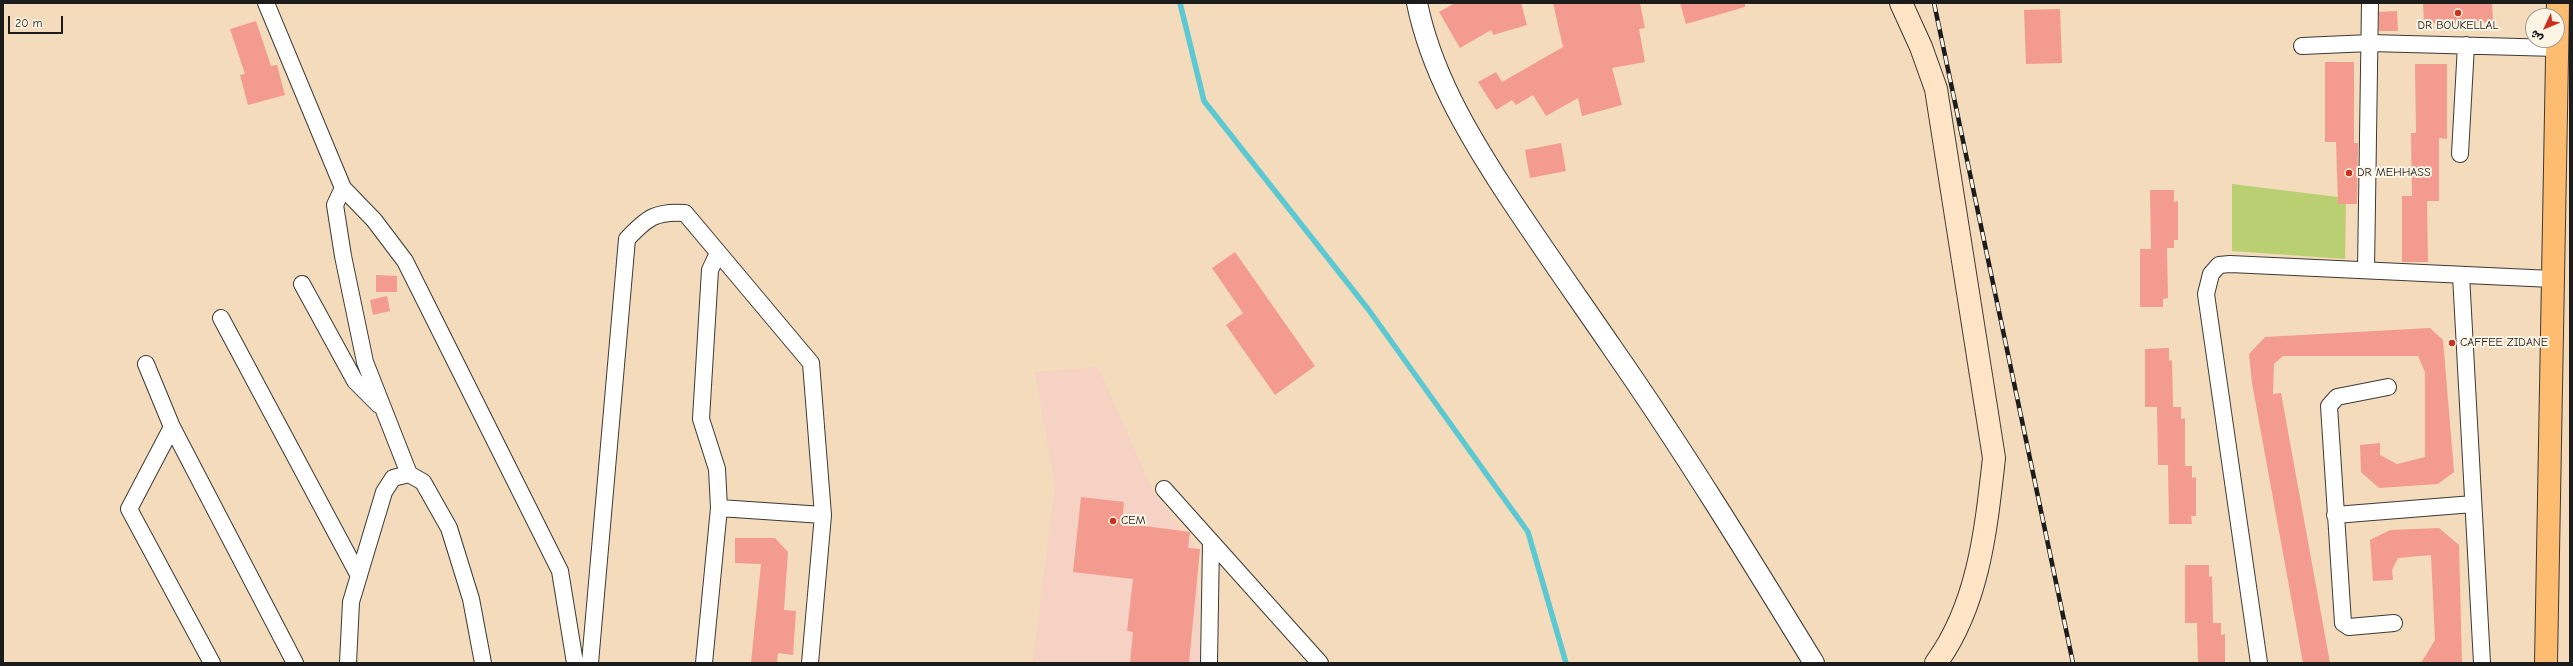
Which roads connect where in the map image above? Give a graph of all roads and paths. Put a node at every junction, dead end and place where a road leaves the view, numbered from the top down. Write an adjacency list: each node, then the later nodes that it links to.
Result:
1 (266, 3): 12 (street)
2 (1417, 3): 42 (street)
3 (1901, 3): 43 (main road)
4 (2370, 3): 5 (street)
5 (2370, 43): 6 (street); 7 (street); 14 (street)
6 (2466, 45): 8 (street); 11 (street)
7 (2302, 46)
8 (2525, 47)
9 (2557, 48): 10 (main road)
10 (2563, 110): 16 (main road)
11 (2460, 154)
12 (343, 188): 21 (street); 36 (street)
13 (718, 253): 26 (street); 27 (street); 37 (street)
14 (2366, 270): 15 (street); 44 (street)
15 (2461, 275): 16 (street); 25 (street)
16 (2552, 279): 46 (main road)
17 (302, 284): 21 (street)
18 (220, 318): 30 (street)
19 (146, 364): 22 (street)
20 (2388, 387): 28 (street)
21 (384, 411): 23 (street)
22 (172, 427): 32 (street); 33 (street)
23 (409, 474): 30 (street); 35 (street)
24 (1164, 489): 29 (street)
25 (2473, 504): 28 (street); 45 (street)
26 (719, 508): 27 (street); 38 (street)
27 (823, 515): 39 (street)
28 (2335, 515): 31 (street)
29 (1212, 542): 40 (street); 41 (street)
30 (359, 576): 34 (street)
31 (2394, 623)
32 (212, 663)
33 (295, 663)
34 (348, 663)
35 (483, 663)
36 (575, 663)
37 (590, 663)
38 (704, 663)
39 (810, 663)
40 (1209, 663)
41 (1320, 663)
42 (1814, 663)
43 (1936, 663)
44 (2259, 663)
45 (2482, 663)
46 (2546, 663)

